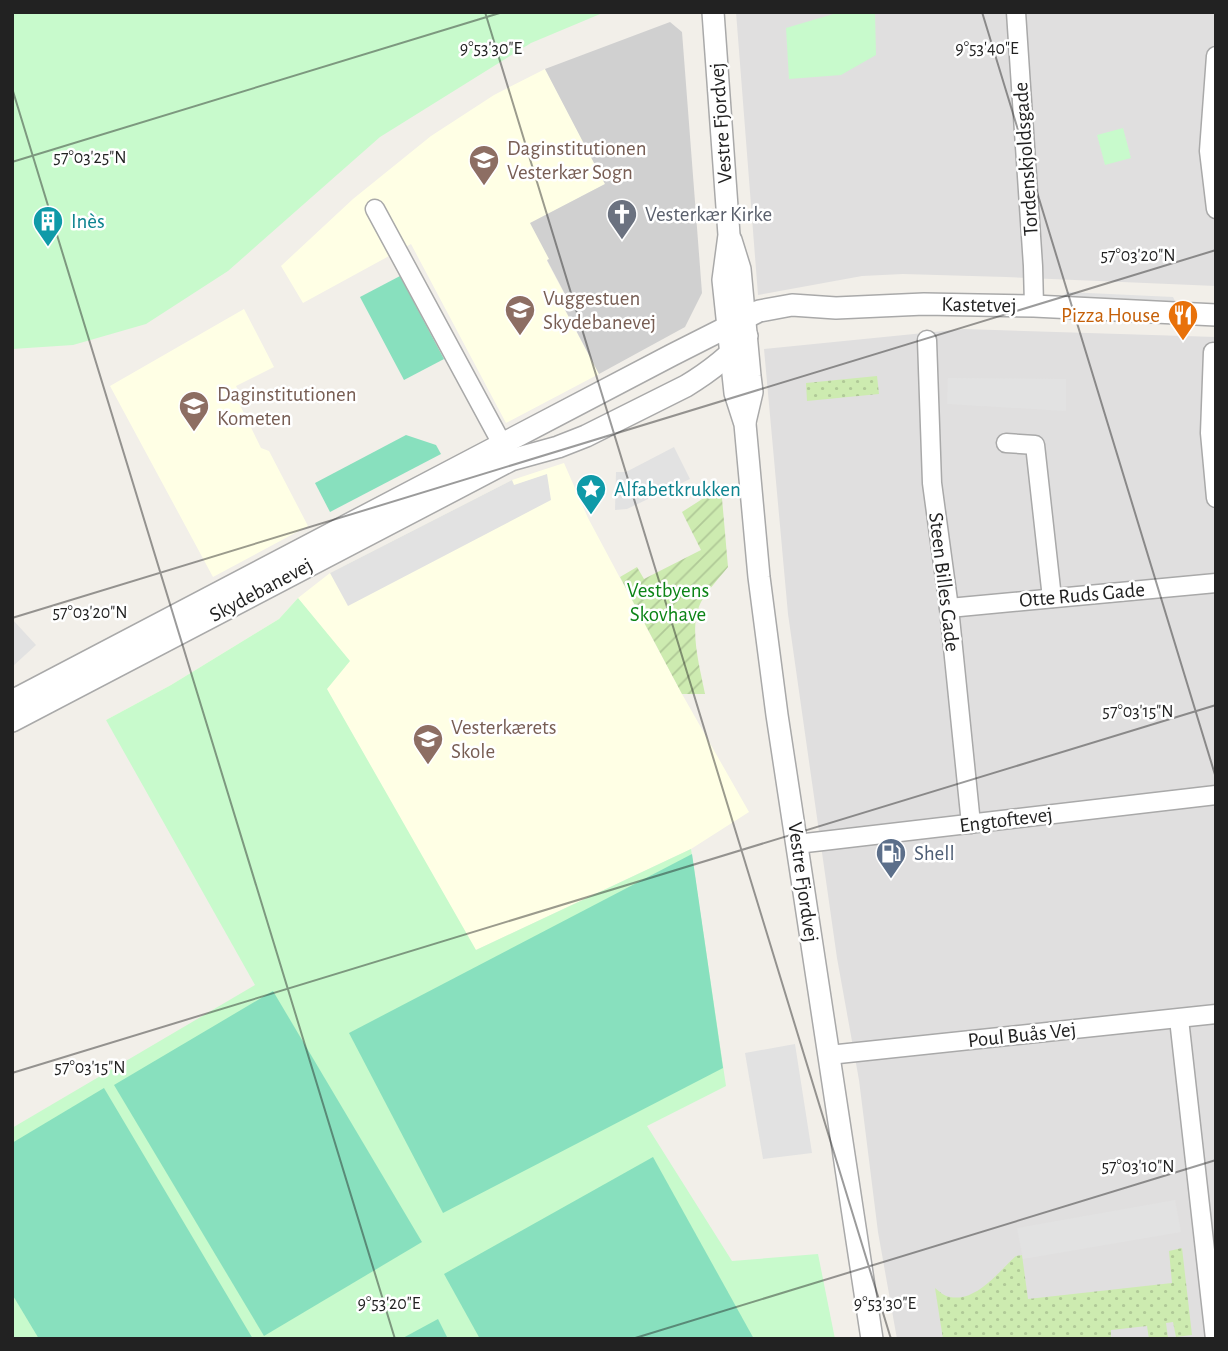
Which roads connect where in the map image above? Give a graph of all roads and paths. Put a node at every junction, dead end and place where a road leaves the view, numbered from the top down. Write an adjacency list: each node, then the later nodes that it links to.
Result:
1 (713, 12): 8 (street, Vestre Fjordvej)
2 (1016, 12): 6 (street, Tordenskjoldsgade)
3 (1216, 57): 5 (street)
4 (375, 209): 14 (street)
5 (1216, 209)
6 (1034, 306): 7 (street, Kastetvej); 8 (street, Kastetvej)
7 (1216, 315)
8 (740, 327): 11 (street, Skydebanevej); 12 (street, Vestre Fjordvej); 14 (street, Skydebanevej)
9 (927, 340): 18 (street, Steen Billes Gade)
10 (1213, 352): 15 (street)
11 (731, 354): 12 (street, Vestre Fjordvej); 14 (street, Skydebanevej)
12 (745, 424): 23 (street, Vestre Fjordvej)
13 (1006, 443): 17 (street)
14 (506, 452): 19 (street, Skydebanevej); 20 (street, Skydebanevej)
15 (1216, 498)
16 (1216, 583): 17 (street, Otte Ruds Gade)
17 (1052, 598): 18 (street, Otte Ruds Gade)
18 (949, 608): 22 (street, Steen Billes Gade)
19 (12, 701)
20 (12, 721)
21 (1216, 795): 22 (street, Engtoftevej)
22 (971, 824): 23 (street, Engtoftevej)
23 (797, 844): 26 (street, Vestre Fjordvej)
24 (1216, 1014): 25 (street, Poul Buås Vej)
25 (1179, 1018): 26 (street, Poul Buås Vej); 28 (street)
26 (829, 1055): 27 (street, Vestre Fjordvej)
27 (872, 1339)
28 (1215, 1339)

